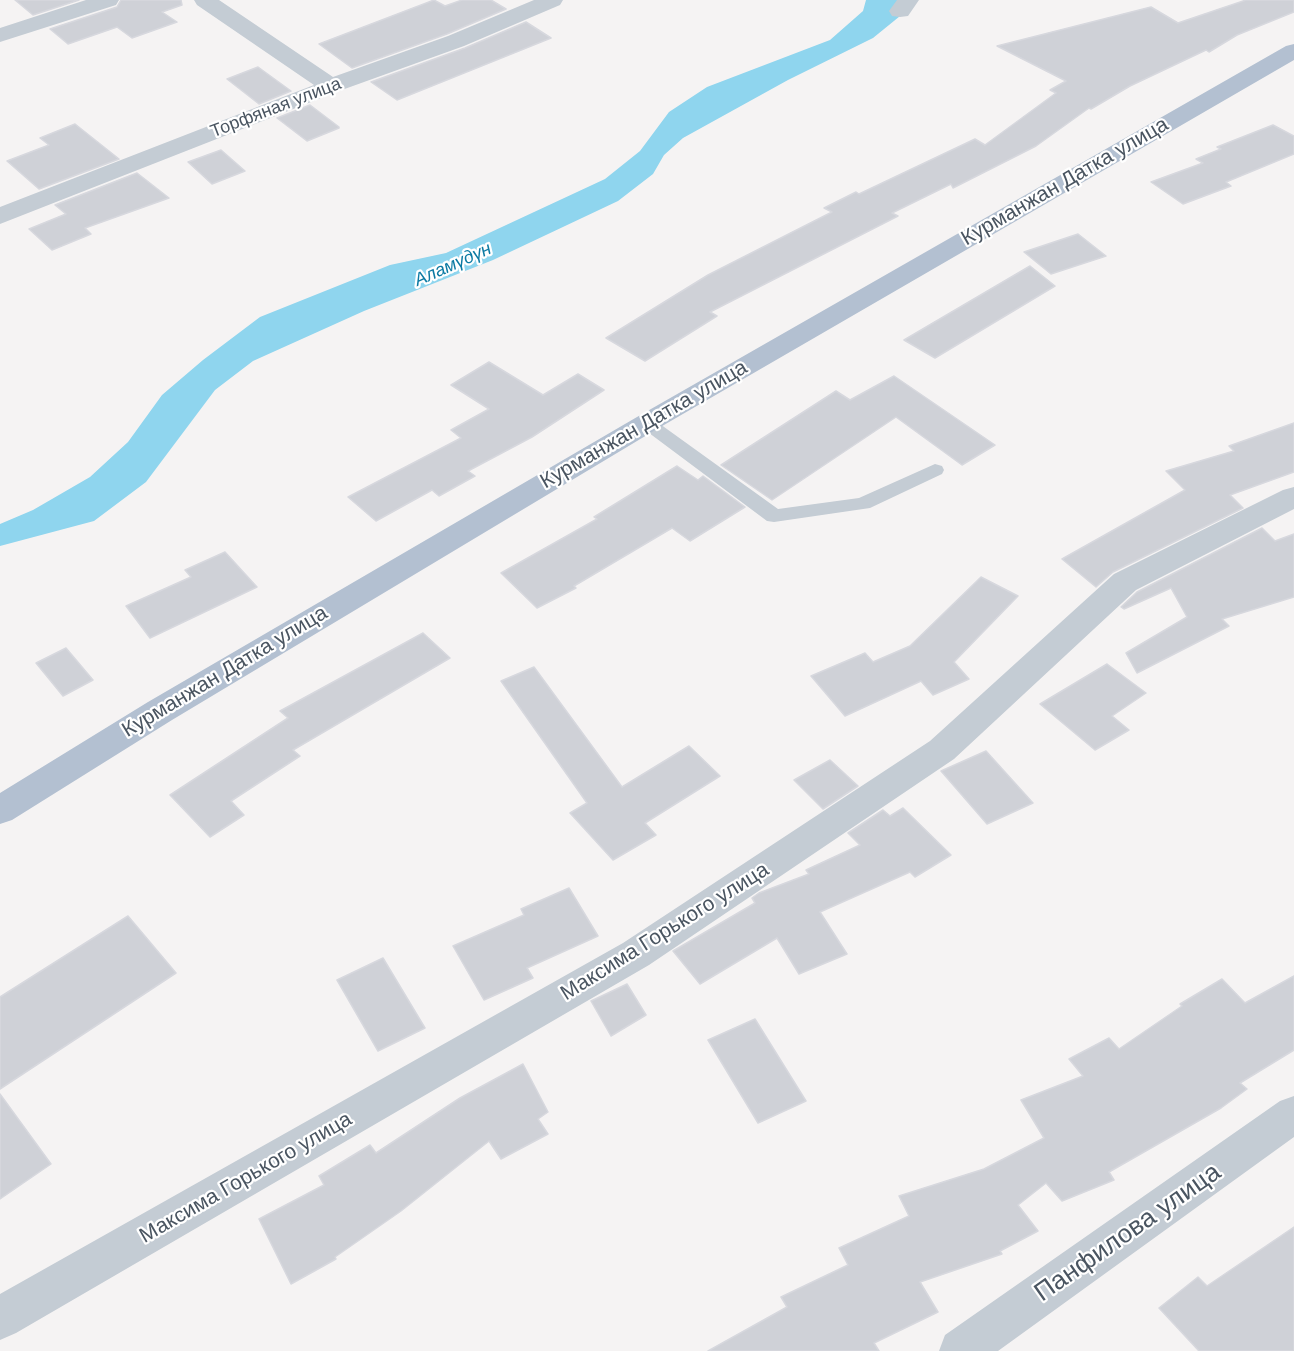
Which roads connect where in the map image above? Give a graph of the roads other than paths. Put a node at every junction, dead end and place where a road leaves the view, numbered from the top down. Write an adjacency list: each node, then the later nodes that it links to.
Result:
1 (108, 0): 4 (street)
2 (205, 0): 6 (street)
3 (552, 0): 6 (street, Торфяная улица)
4 (0, 34)
5 (1294, 51): 8 (main road, Курманжан Датка улица)
6 (331, 86): 7 (street, Торфяная улица)
7 (0, 216)
8 (647, 423): 9 (lane); 11 (main road, Курманжан Датка улица)
9 (935, 470)
10 (1294, 498): 13 (street, Максима Горького улица)
11 (0, 810)
12 (1294, 1114): 14 (street, Панфилова улица)
13 (0, 1318)
14 (962, 1351)

